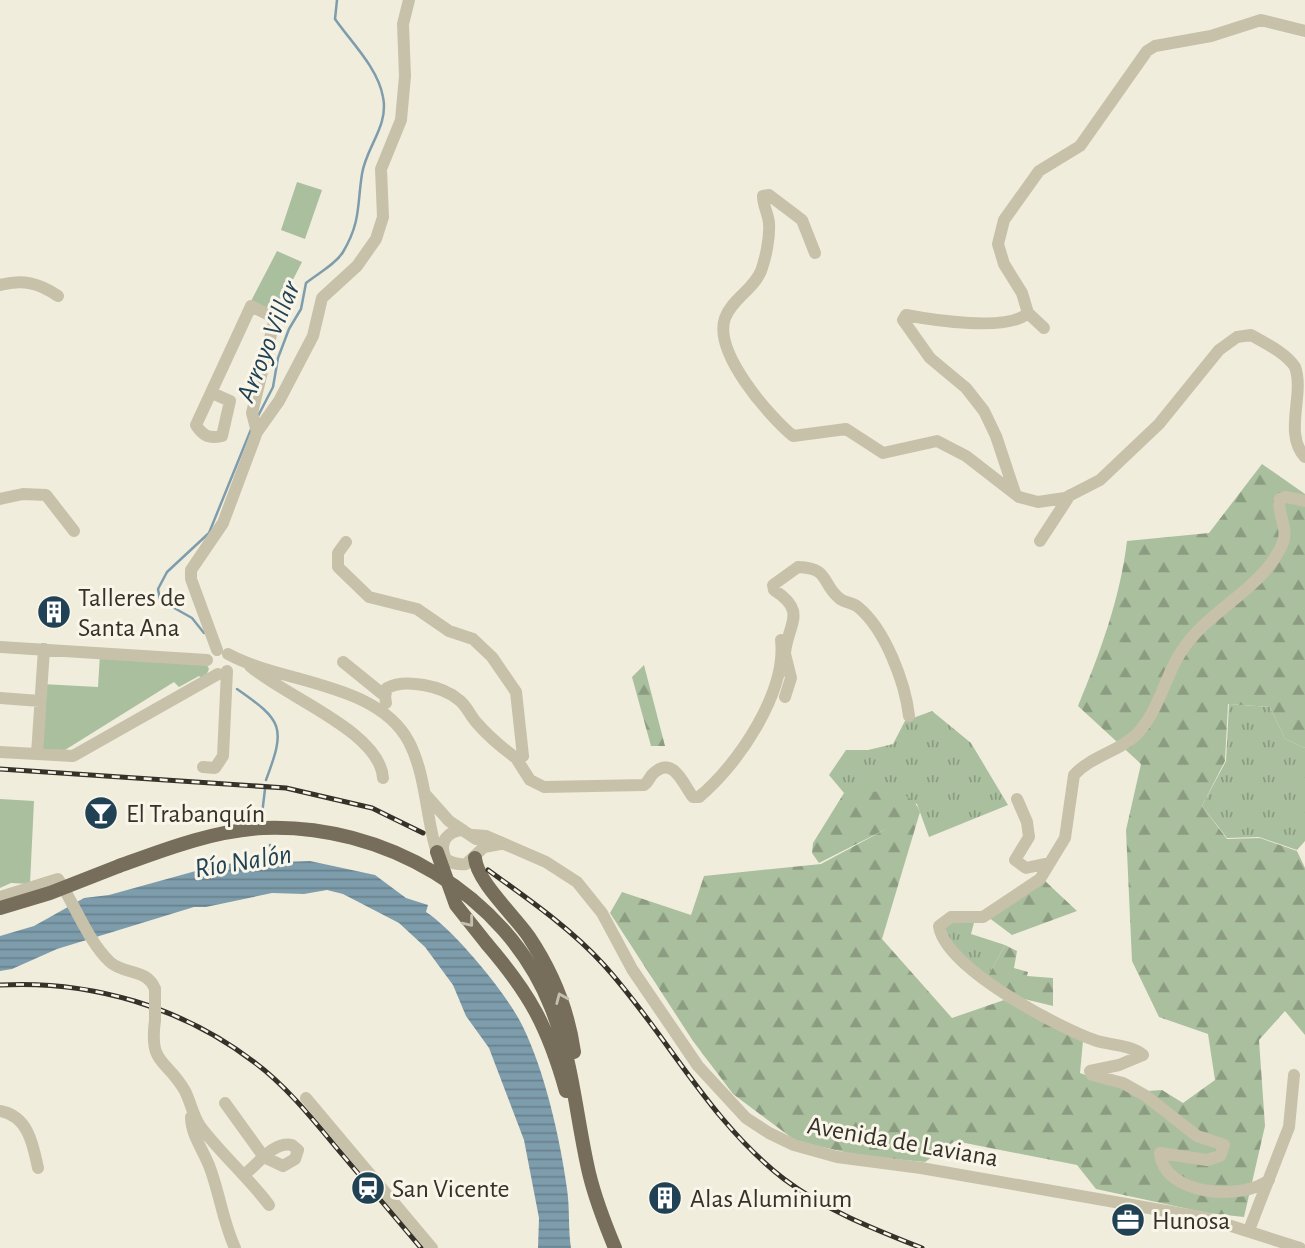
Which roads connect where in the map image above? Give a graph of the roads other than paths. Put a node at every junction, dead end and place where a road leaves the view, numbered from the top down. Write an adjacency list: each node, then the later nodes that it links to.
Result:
1 (409, 0): 9 (street)
2 (1305, 31): 6 (street)
3 (815, 253): 11 (street)
4 (0, 285): 5 (street)
5 (58, 296)
6 (1028, 313): 7 (street); 11 (street)
7 (1044, 328)
8 (212, 393): 9 (street)
9 (255, 426): 22 (street)
10 (1305, 457): 12 (street)
11 (1015, 493): 12 (street)
12 (1070, 495): 16 (street)
13 (0, 499): 15 (street)
14 (1305, 501): 41 (street)
15 (74, 531)
16 (1040, 541)
17 (346, 542): 32 (street)
18 (0, 647): 19 (street)
19 (44, 649): 22 (street); 27 (street)
20 (783, 649): 25 (street); 29 (street); 32 (street)
21 (343, 662): 24 (street)
22 (218, 665): 23 (street); 31 (street); 33 (street)
23 (256, 666): 28 (street); 34 (street)
24 (385, 696): 28 (street); 32 (street)
25 (785, 697)
26 (0, 698): 27 (street)
27 (40, 701): 31 (street)
28 (387, 714): 35 (street)
29 (909, 716)
30 (0, 752): 31 (street)
31 (37, 754)
32 (516, 758)
33 (203, 767)
34 (383, 778)
35 (423, 791): 37 (street); 39 (street)
36 (1017, 799): 41 (street)
37 (468, 832): 38 (street, Avenida de Laviana); 39 (street); 40 (street)
38 (503, 844): 40 (street); 55 (street, Avenida de Laviana)
39 (441, 855): 40 (street); 51 (main road, one-way to 51, bridge)
40 (476, 855): 49 (main road, one-way to 40)
41 (1049, 863): 53 (street)
42 (0, 897): 47 (street, bridge)
43 (0, 908): 49 (main road, bridge)
44 (1294, 1075): 53 (street)
45 (306, 1098): 57 (street)
46 (225, 1103): 52 (street)
47 (190, 1106): 52 (street); 56 (street)
48 (0, 1111): 50 (street)
49 (583, 1137): 51 (main road)
50 (38, 1168)
51 (589, 1172): 58 (main road)
52 (245, 1174): 54 (street)
53 (1269, 1180): 55 (street)
54 (269, 1205)
55 (1249, 1230): 59 (street, Avenida de Laviana)
56 (235, 1248)
57 (432, 1248)
58 (615, 1248)
59 (1300, 1248)

